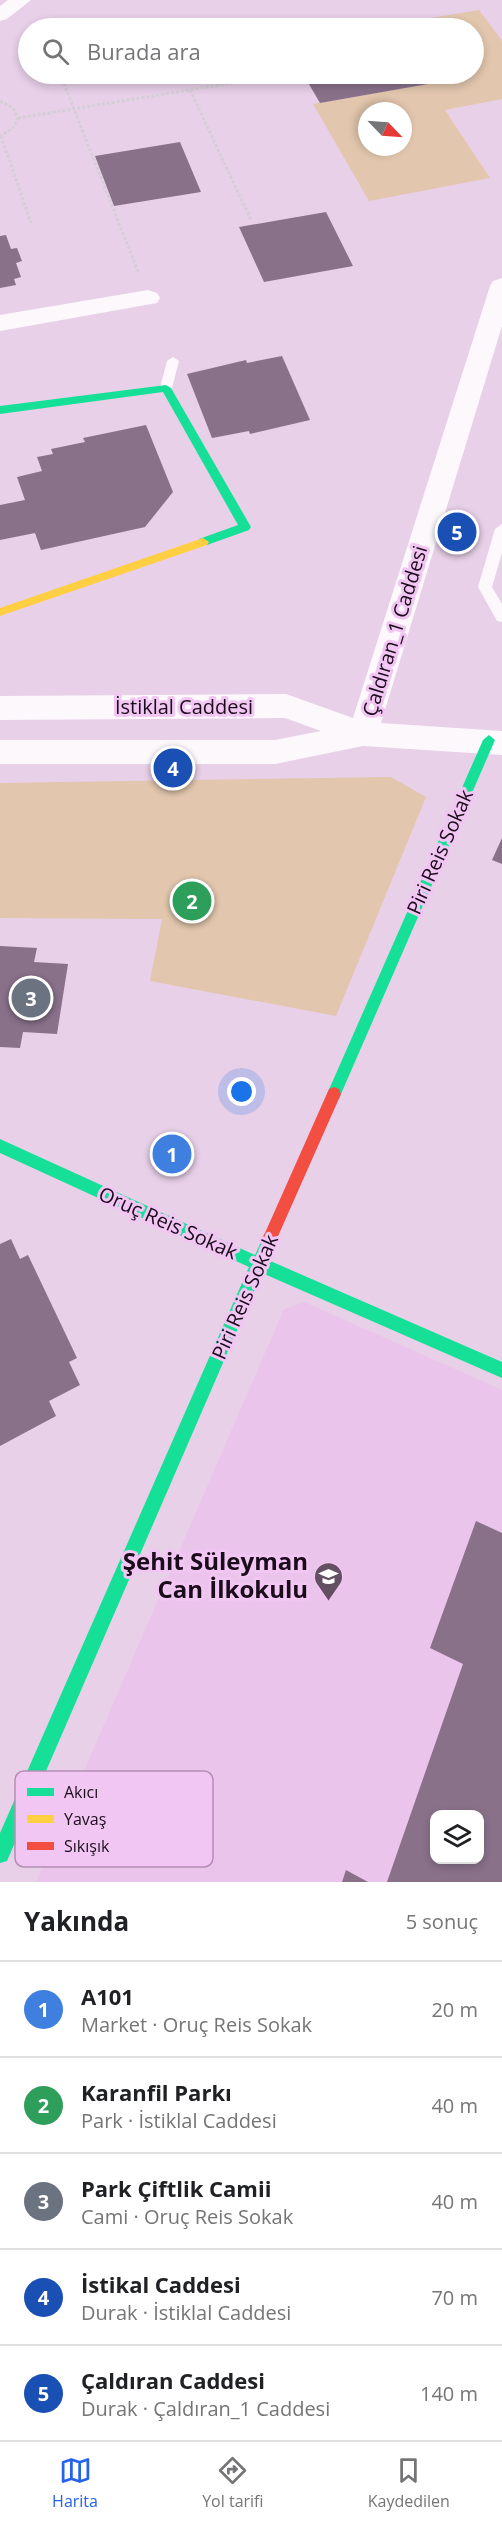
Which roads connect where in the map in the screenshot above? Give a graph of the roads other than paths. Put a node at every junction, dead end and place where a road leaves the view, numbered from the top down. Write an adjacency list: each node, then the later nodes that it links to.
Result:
1 (21, 0): 2 (street)
2 (0, 15)
3 (502, 286): 13 (street, Çaldıran_1 Caddesi)
4 (148, 298): 5 (street)
5 (0, 323)
6 (173, 361): 7 (lane)
7 (166, 388): 8 (street); 10 (street)
8 (0, 410)
9 (502, 529): 11 (lane)
10 (0, 612)
11 (502, 616)
12 (0, 708): 13 (street, İstiklal Caddesi)
13 (363, 735): 14 (street, İstiklal Caddesi); 15 (street, İstiklal Caddesi)
14 (496, 742): 17 (street, Piri Reis Sokak)
15 (0, 752)
16 (0, 1146): 17 (street, Oruç Reis Sokak)
17 (259, 1264): 18 (street, Oruç Reis Sokak); 19 (street, Piri Reis Sokak)
18 (502, 1370)
19 (36, 1771)
20 (15, 1820): 21 (street, Piri Reis Sokak)
21 (0, 1854)

